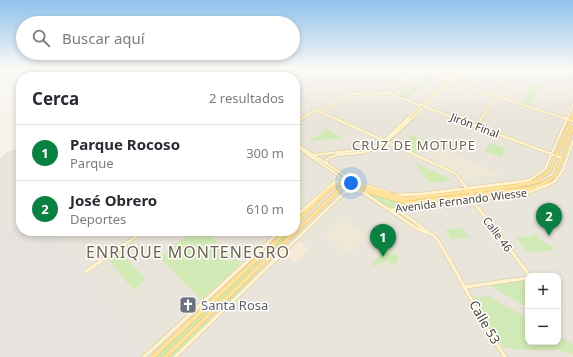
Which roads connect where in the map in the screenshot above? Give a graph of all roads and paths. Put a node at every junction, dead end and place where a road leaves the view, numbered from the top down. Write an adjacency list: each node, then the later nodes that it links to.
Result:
1 (398, 85): 5 (main road)
2 (445, 85): 10 (main road)
3 (460, 85): 8 (main road)
4 (508, 85): 8 (main road)
5 (388, 93): 6 (main road); 7 (main road, Jirón Final)
6 (385, 94): 7 (main road); 11 (main road)
7 (392, 94): 10 (main road, Jirón Final)
8 (499, 97): 13 (main road); 16 (main road)
9 (573, 104): 13 (main road, Avenida Fernando Wiesse)
10 (423, 106): 16 (main road, Jirón Final); 19 (main road)
11 (319, 111): 14 (main road); 19 (main road)
12 (573, 115): 15 (main road, Avenida Fernando Wiesse)
13 (567, 119): 15 (main road); 21 (main road, Avenida Fernando Wiesse)
14 (300, 120)
15 (572, 120): 23 (main road, Avenida Fernando Wiesse)
16 (476, 126): 21 (main road, Jirón Final)
17 (573, 128): 24 (main road, Avenida Fernando Wiesse)
18 (573, 141): 31 (main road, Avenida Fernando Wiesse)
19 (386, 142): 22 (main road); 25 (main road); 29 (main road)
20 (300, 147): 22 (main road)
21 (552, 154): 23 (main road, Jirón Final); 29 (main road, Avenida Fernando Wiesse)
22 (314, 156): 25 (main road); 27 (main road)
23 (557, 156): 24 (main road, Jirón Final); 29 (main road, Avenida Fernando Wiesse)
24 (562, 158): 31 (main road, Avenida Fernando Wiesse)
25 (328, 164): 26 (main road)
26 (353, 182): 27 (main road, Avenida Fernando Wiesse); 28 (main road); 29 (main road, Avenida Fernando Wiesse)
27 (333, 183): 34 (main road)
28 (359, 186): 30 (main road, Avenida Fernando Wiesse); 35 (main road, Avenida Fernando Wiesse)
29 (468, 190): 30 (main road, Avenida Fernando Wiesse); 31 (main road)
30 (370, 191): 31 (main road, Avenida Fernando Wiesse); 36 (main road, Avenida Fernando Wiesse)
31 (471, 198): 32 (main road, Avenida Fernando Wiesse); 45 (main road, Calle 46)
32 (396, 209): 33 (main road, Avenida Fernando Wiesse); 43 (main road, Calle 53)
33 (389, 210): 37 (main road, Avenida Fernando Wiesse); 43 (main road)
34 (300, 213)
35 (300, 218)
36 (300, 227)
37 (300, 235)
38 (137, 236): 44 (main road)
39 (275, 236): 48 (main road)
40 (281, 236): 49 (main road)
41 (291, 236): 50 (main road, Avenida Fernando Wiesse)
42 (299, 236): 51 (main road, Avenida Fernando Wiesse)
43 (435, 236): 47 (main road, Calle 53)
44 (85, 272)
45 (526, 273)
46 (525, 278): 47 (main road)
47 (465, 288): 52 (main road, Calle 53)
48 (144, 357)
49 (153, 357)
50 (165, 357)
51 (176, 357)
52 (505, 357)

